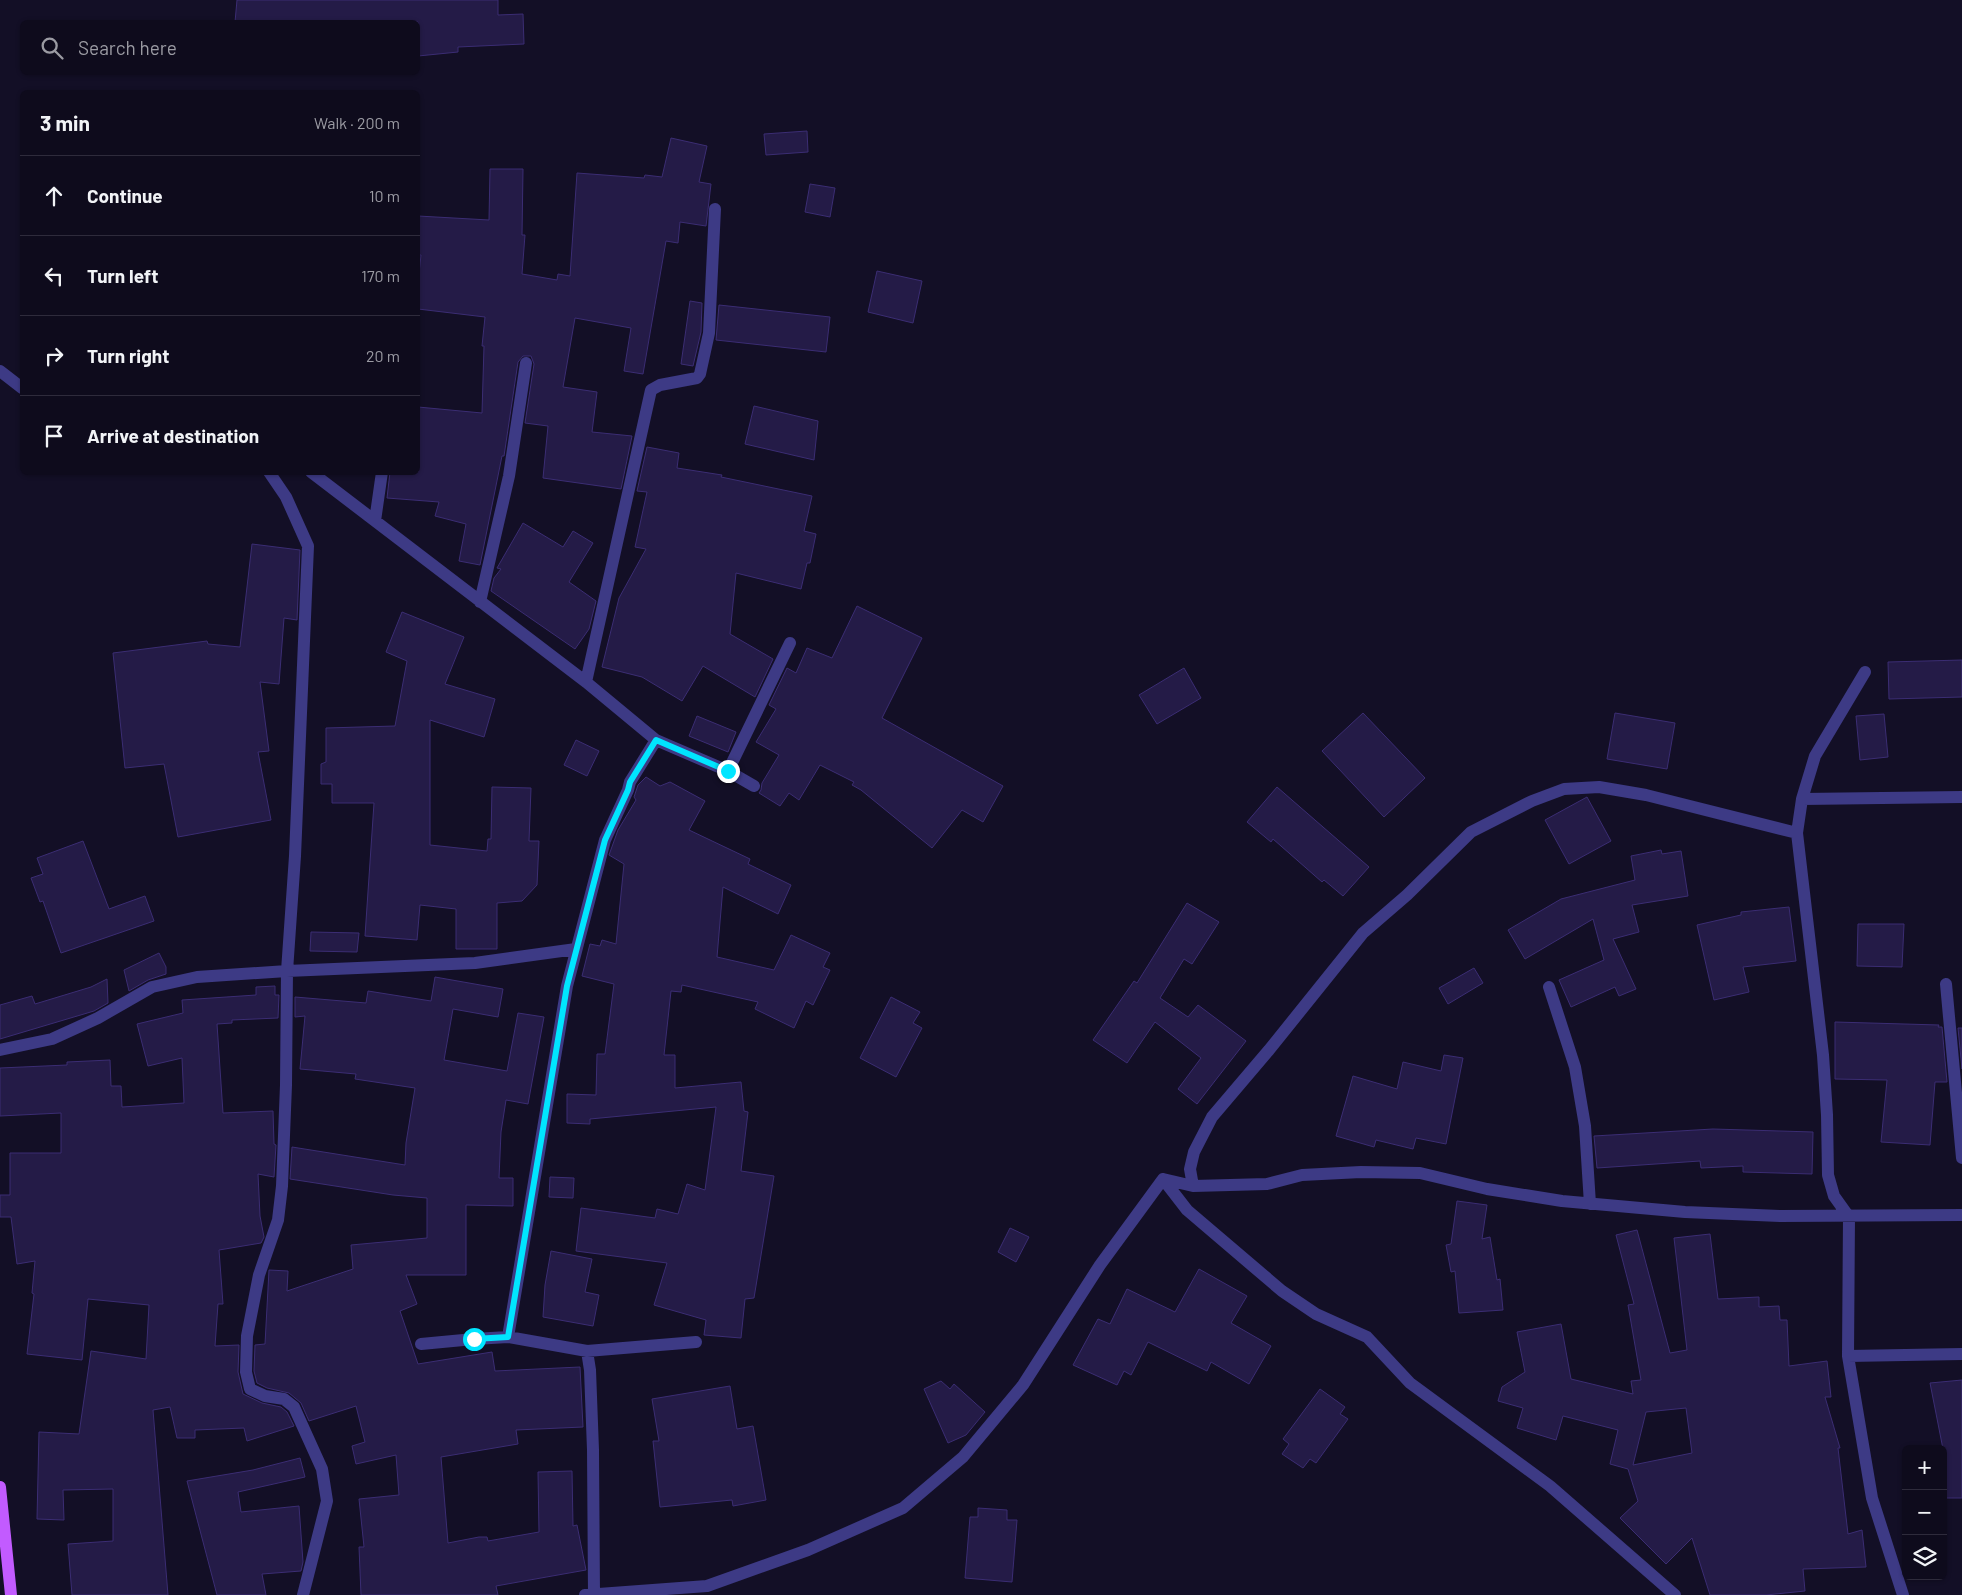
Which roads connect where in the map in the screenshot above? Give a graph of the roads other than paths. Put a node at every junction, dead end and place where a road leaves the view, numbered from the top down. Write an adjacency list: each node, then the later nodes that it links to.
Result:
1 (715, 208): 12 (street)
2 (526, 363): 9 (street)
3 (0, 371): 4 (street)
4 (20, 386)
5 (271, 475): 20 (street)
6 (315, 475): 8 (street)
7 (382, 475): 8 (street)
8 (375, 521): 9 (street)
9 (480, 602): 12 (street)
10 (790, 643): 14 (street)
11 (1865, 672): 17 (street)
12 (586, 682): 13 (street)
13 (656, 740): 14 (street); 19 (street)
14 (728, 771): 15 (street)
15 (754, 786)
16 (1962, 796): 17 (street)
17 (1802, 800): 18 (street)
18 (1797, 833): 26 (street); 29 (street)
19 (576, 949): 20 (street); 30 (street)
20 (287, 971): 23 (street); 38 (street)
21 (1946, 984): 24 (street)
22 (1549, 987): 27 (street)
23 (0, 1050)
24 (1962, 1158)
25 (1163, 1179): 26 (street); 39 (street); 40 (street)
26 (1193, 1186): 27 (street)
27 (1590, 1204): 29 (street)
28 (1962, 1215): 29 (street)
29 (1849, 1216): 35 (street)
30 (508, 1337): 32 (street); 33 (street)
31 (696, 1342): 33 (street)
32 (421, 1344)
33 (587, 1351): 39 (street)
34 (1962, 1354): 35 (street)
35 (1848, 1356): 41 (street)
36 (0, 1487): 37 (main road)
37 (11, 1595)
38 (304, 1595)
39 (591, 1595)
40 (1675, 1595)
41 (1903, 1595)

